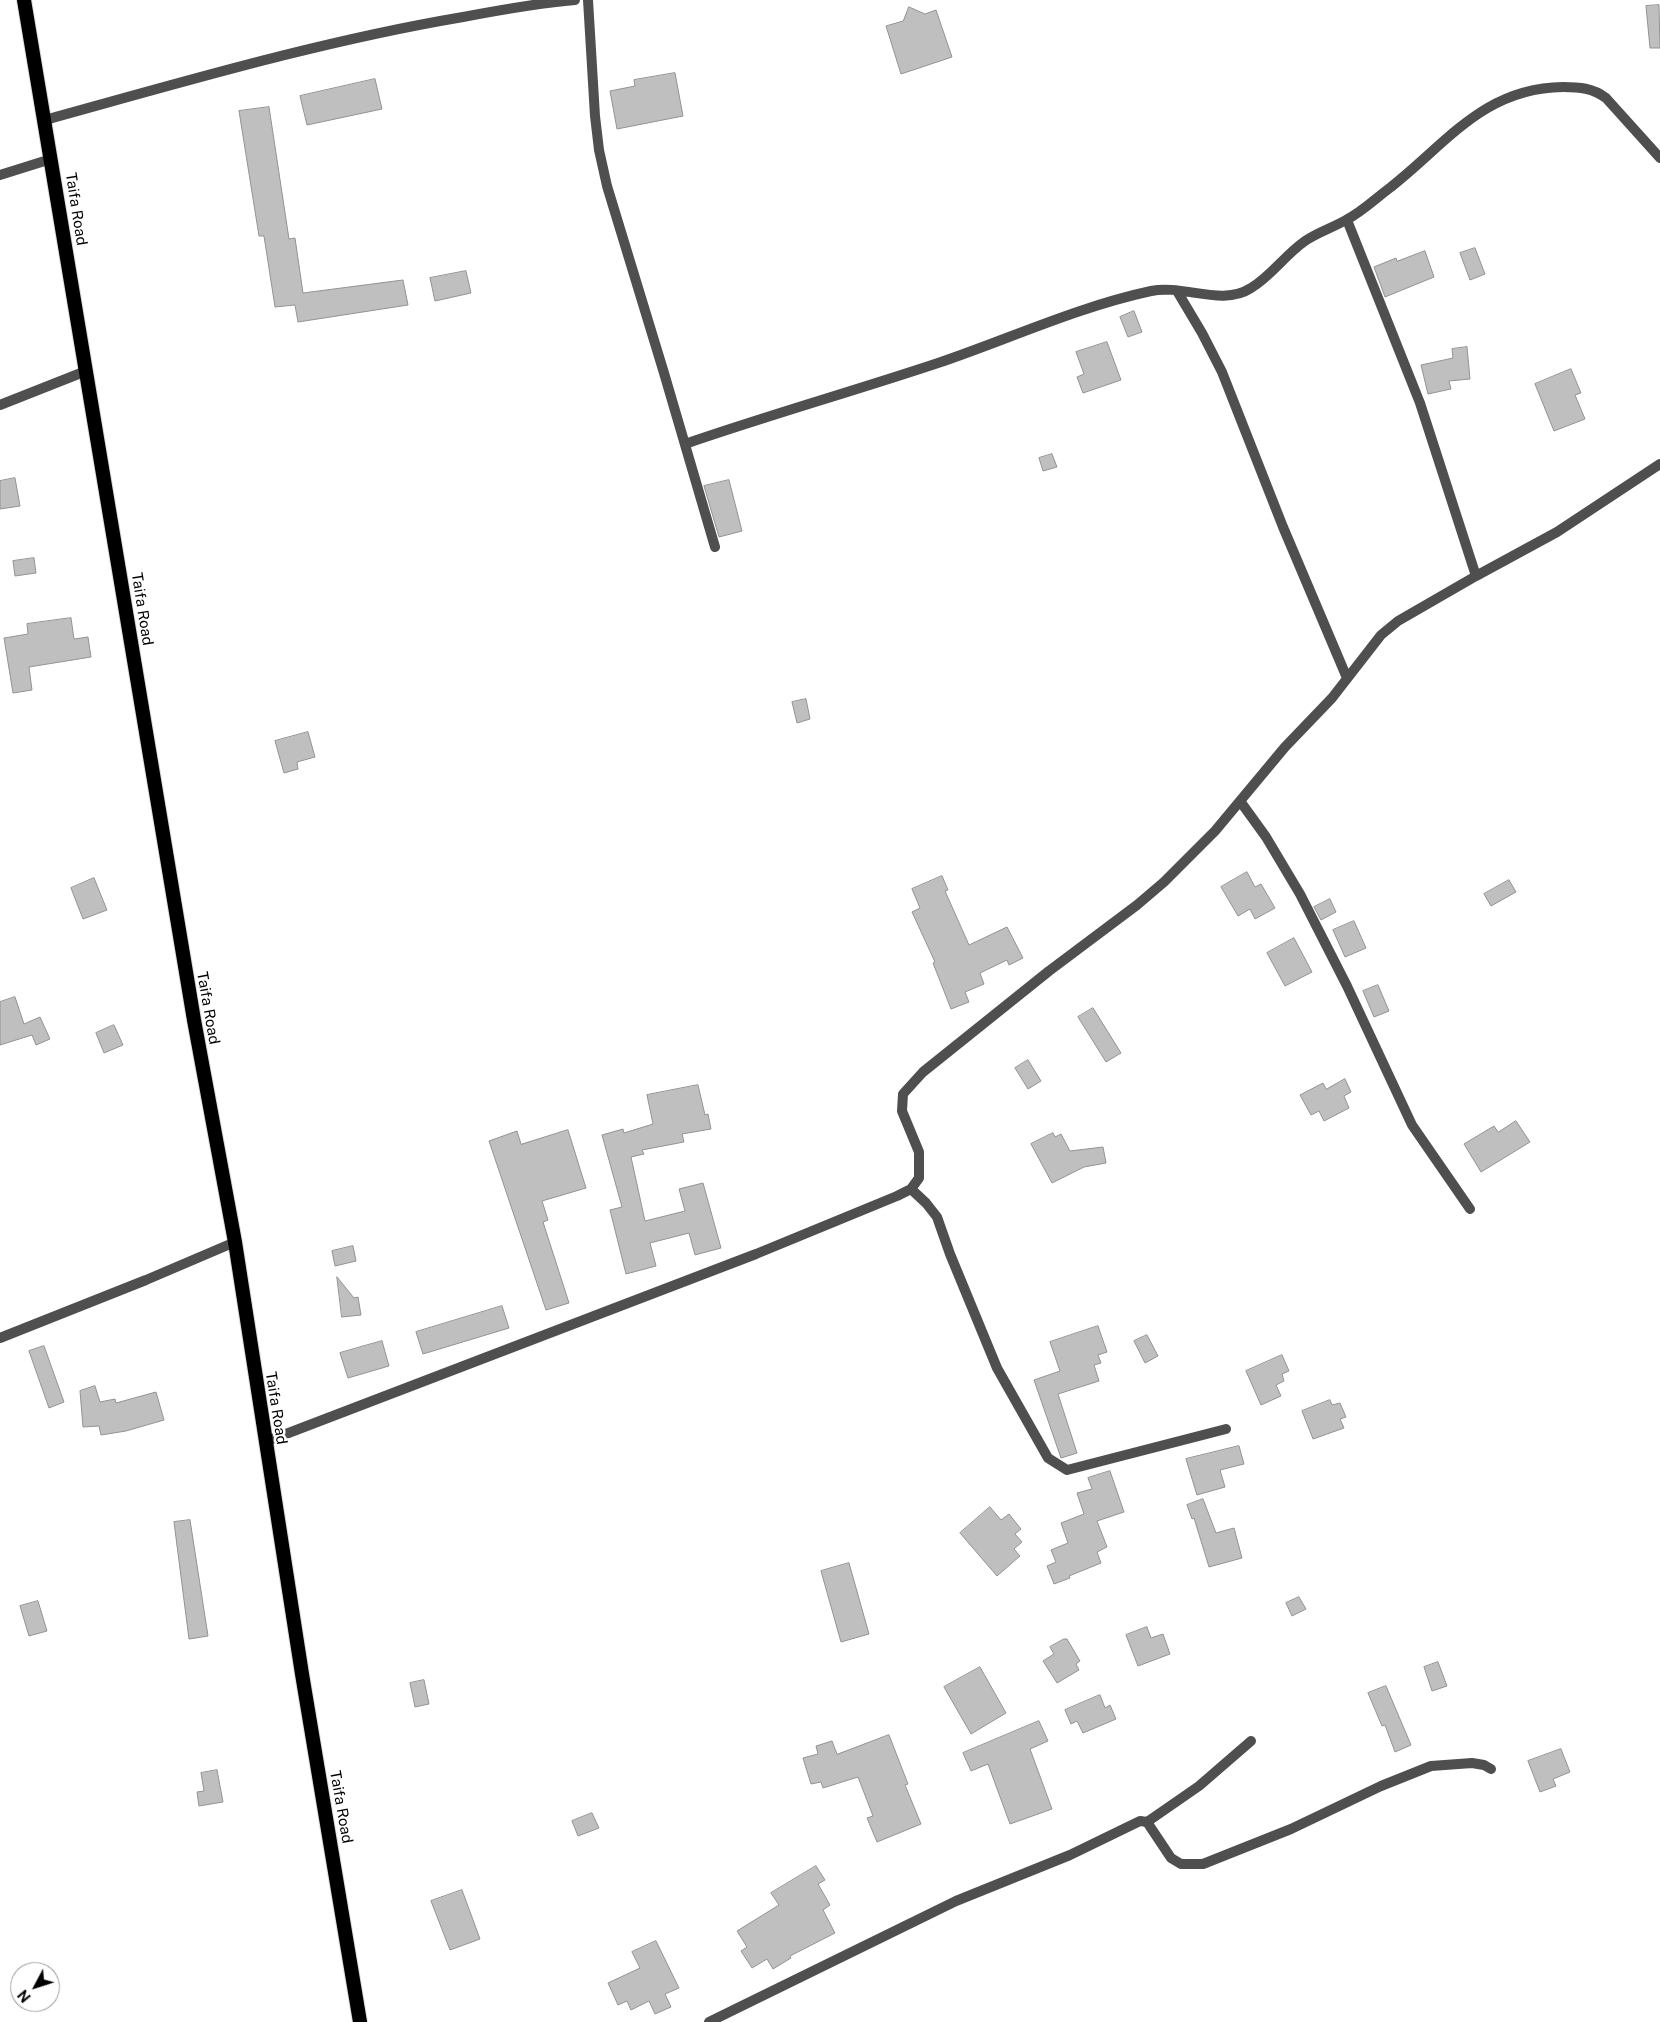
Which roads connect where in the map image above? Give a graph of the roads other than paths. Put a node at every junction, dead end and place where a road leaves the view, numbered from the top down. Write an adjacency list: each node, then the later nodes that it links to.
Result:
1 (24, 0): 5 (highway, Taifa Road)
2 (575, 0): 4 (street)
3 (588, 0): 13 (street)
4 (546, 1): 5 (street)
5 (45, 120): 7 (highway, Taifa Road)
6 (1660, 158): 9 (street)
7 (51, 159): 8 (street); 11 (highway, Taifa Road)
8 (0, 175)
9 (1347, 220): 10 (street); 16 (street)
10 (1177, 291): 13 (street); 17 (street)
11 (86, 371): 12 (street); 21 (highway, Taifa Road)
12 (0, 405)
13 (685, 444): 15 (street)
14 (1660, 464): 16 (street)
15 (715, 547)
16 (1476, 576): 17 (street)
17 (1347, 678): 18 (street)
18 (1240, 801): 19 (street); 20 (street)
19 (911, 1188): 23 (street); 24 (street)
20 (1470, 1209)
21 (235, 1242): 22 (street); 24 (highway, Taifa Road)
22 (0, 1338)
23 (1226, 1429)
24 (265, 1442): 28 (highway, Taifa Road)
25 (1250, 1741): 27 (street)
26 (1491, 1769): 27 (street)
27 (1147, 1822): 29 (street)
28 (360, 2022)
29 (709, 2022)

